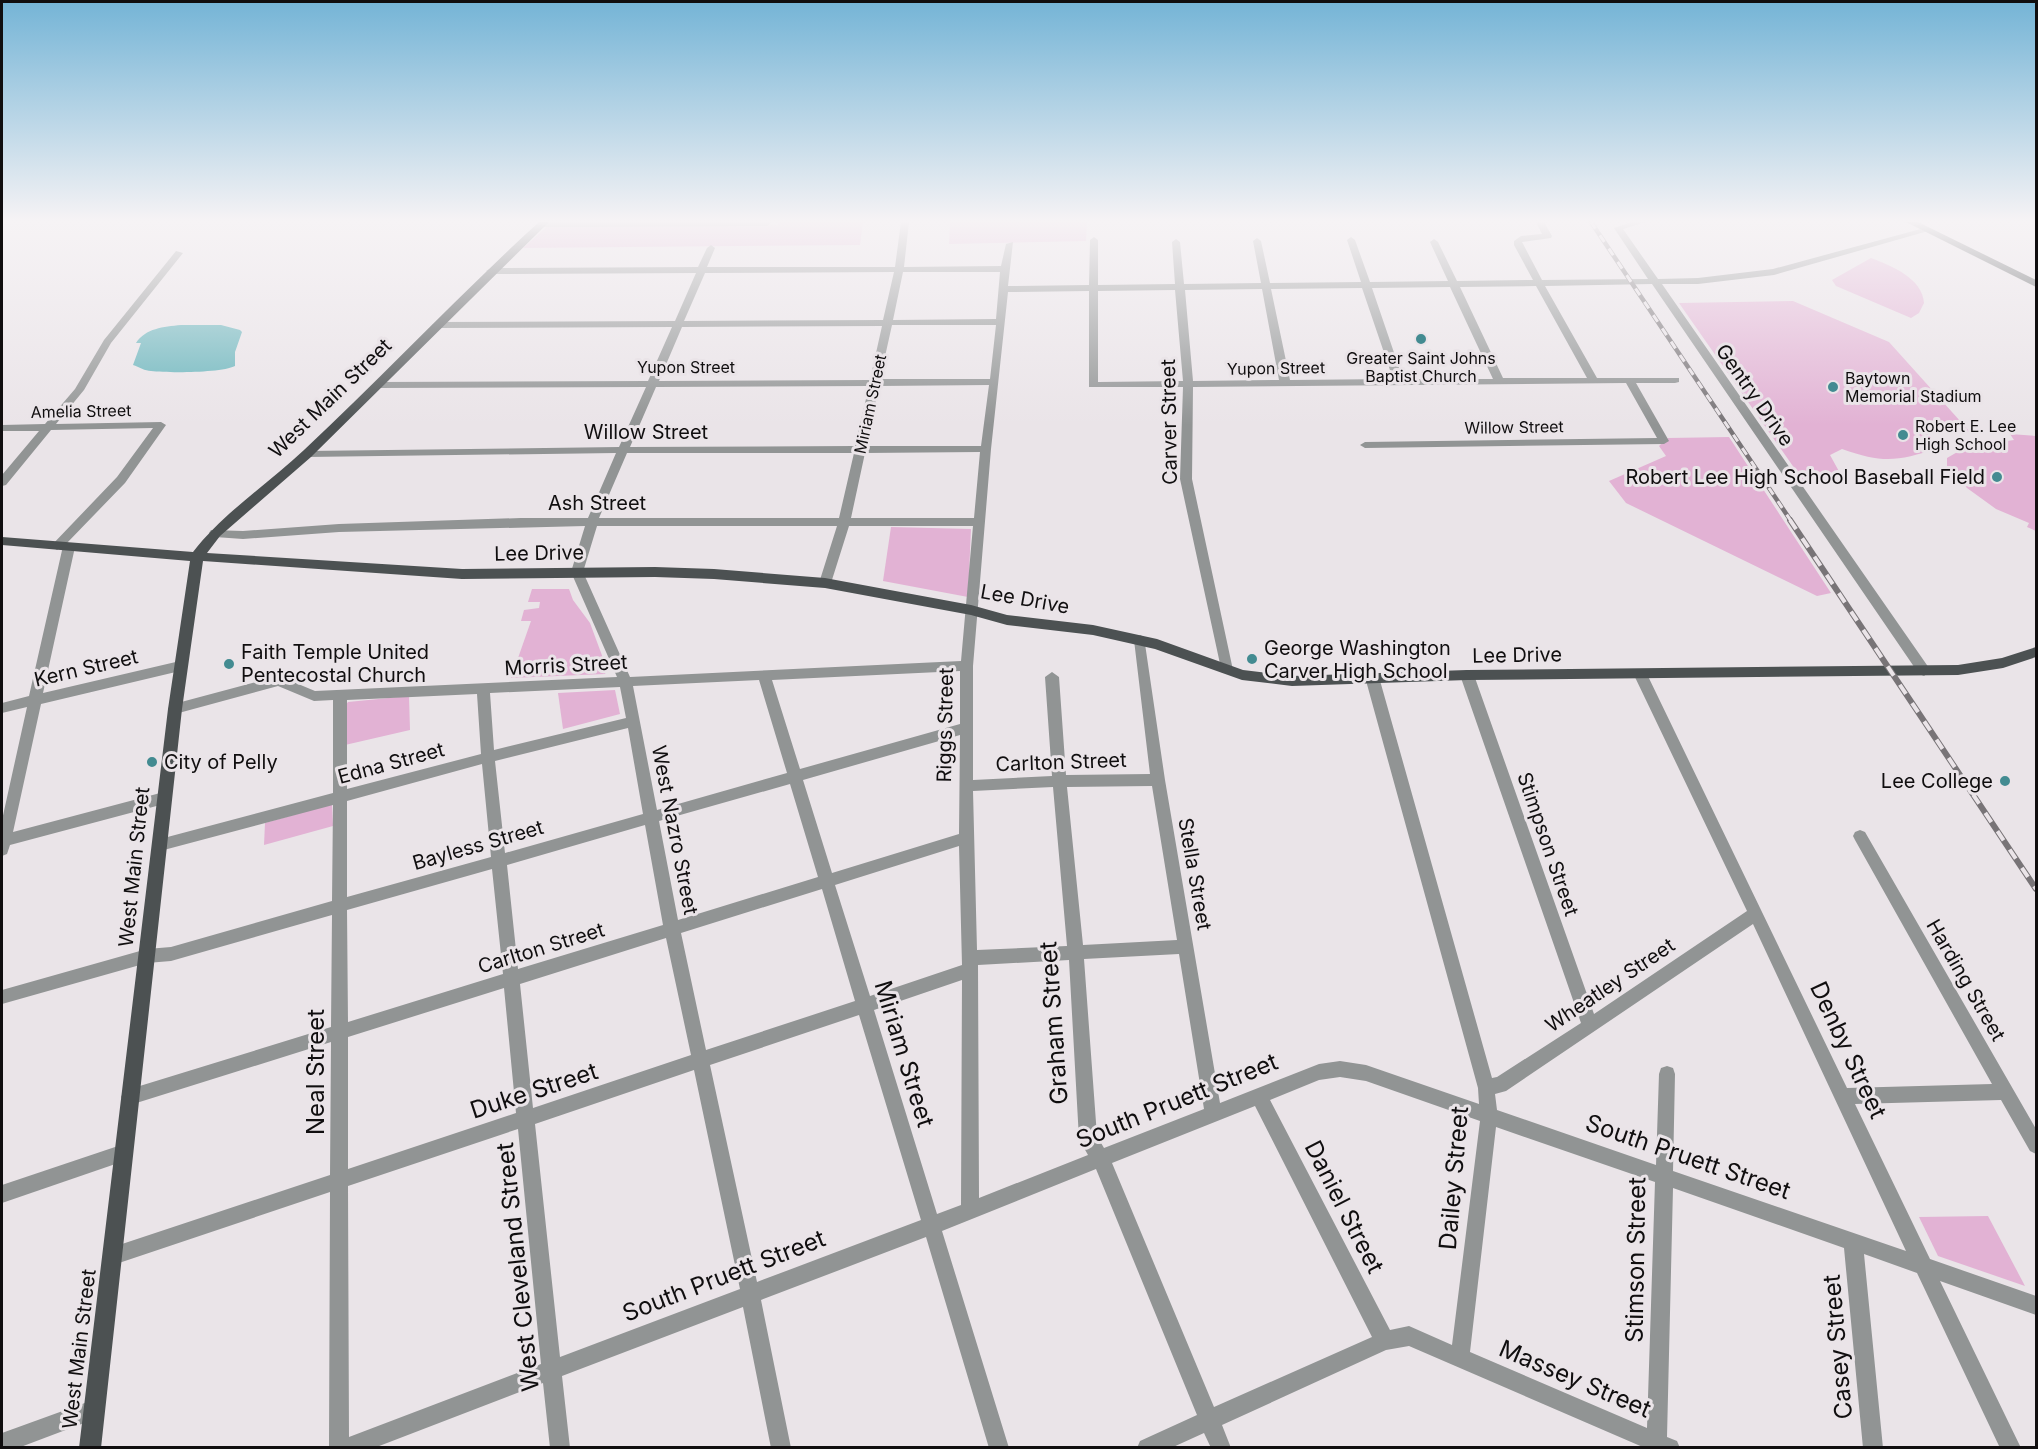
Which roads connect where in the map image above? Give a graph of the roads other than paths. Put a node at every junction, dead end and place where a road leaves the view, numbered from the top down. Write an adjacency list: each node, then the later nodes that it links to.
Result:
1 (1003, 289): 13 (street, Riggs Street)
2 (1093, 289): 27 (street, Yupon Street)
3 (149, 290): 28 (street)
4 (471, 290): 16 (main road, West Main Street)
5 (694, 290): 15 (street)
6 (894, 290): 14 (street, Miriam Street)
7 (1179, 290): 27 (street, Carver Street)
8 (1267, 290): 25 (street)
9 (1370, 290): 24 (street)
10 (1456, 290): 19 (street)
11 (1543, 290): 20 (street)
12 (1660, 290): 51 (street, Gentry Drive)
13 (1000, 322): 14 (street); 23 (street, Riggs Street)
14 (887, 323): 15 (street); 18 (street, Miriam Street)
15 (677, 324): 16 (street); 22 (street)
16 (436, 325): 26 (main road, West Main Street)
17 (1675, 380): 21 (street, Yupon Street)
18 (873, 381): 22 (street, Yupon Street); 23 (street, Yupon Street); 33 (street, Miriam Street)
19 (1500, 381): 20 (street, Yupon Street); 24 (street, Yupon Street)
20 (1594, 381): 21 (street, Yupon Street)
21 (1630, 381): 30 (street, Willow Street)
22 (654, 382): 26 (street, Yupon Street); 32 (street)
23 (994, 382): 31 (street, Riggs Street)
24 (1400, 382): 25 (street, Yupon Street)
25 (1285, 383): 27 (street, Yupon Street)
26 (378, 385): 34 (main road, West Main Street)
27 (1188, 385): 50 (street, Carver Street)
28 (48, 427): 29 (street, Amelia Street); 35 (street); 41 (street, Amelia Street)
29 (2, 428)
30 (1365, 445)
31 (986, 449): 33 (street, Willow Street); 37 (street, Riggs Street)
32 (623, 450): 33 (street, Willow Street); 34 (street, Willow Street); 36 (street)
33 (860, 450): 38 (street, Miriam Street)
34 (307, 454): 39 (main road, West Main Street)
35 (2, 482)
36 (592, 522): 38 (street, Ash Street); 39 (street, Ash Street); 43 (street)
37 (979, 522): 38 (street, Ash Street); 45 (street, Riggs Street)
38 (844, 523): 44 (street, Miriam Street)
39 (215, 533): 42 (main road, West Main Street)
40 (2, 541): 41 (main road, Lee Drive)
41 (63, 546): 42 (main road, Lee Drive); 60 (street)
42 (196, 556): 43 (main road, Lee Drive); 48 (main road, West Main Street)
43 (577, 572): 44 (main road, Lee Drive); 57 (street, West Nazro Street)
44 (825, 583): 45 (main road, Lee Drive)
45 (971, 610): 46 (main road, Lee Drive); 49 (street, Riggs Street)
46 (1140, 640): 50 (main road, Lee Drive); 67 (street, Stella Street)
47 (2037, 652): 51 (main road, Lee Drive)
48 (180, 666): 60 (street, Kern Street); 62 (main road, West Main Street)
49 (967, 666): 53 (street, Morris Street); 64 (street, Riggs Street)
50 (1227, 670): 56 (main road, Lee Drive)
51 (1924, 670): 52 (main road, Lee Drive)
52 (1640, 673): 54 (main road, Lee Drive); 80 (street, Denby Street)
53 (764, 675): 57 (street, Morris Street); 66 (street, Miriam Street)
54 (1467, 675): 56 (main road, Lee Drive); 89 (street, Stimpson Street)
55 (1052, 677): 68 (street, Graham Street)
56 (1372, 677): 93 (street, Dailey Street)
57 (626, 682): 58 (street, Morris Street); 63 (street, West Nazro Street)
58 (483, 688): 59 (street, Morris Street); 65 (street, West Cleveland Street)
59 (340, 695): 62 (street, Morris Street); 70 (street, Neal Street)
60 (34, 700): 61 (street, Kern Street); 75 (street)
61 (2, 708)
62 (175, 709): 71 (main road, West Main Street)
63 (633, 722): 65 (street, Edna Street); 72 (street, West Nazro Street)
64 (965, 728): 66 (street, Bayless Street); 69 (street, Riggs Street)
65 (488, 757): 70 (street, Edna Street); 77 (street, West Cleveland Street)
66 (794, 776): 72 (street, Bayless Street); 78 (street, Miriam Street)
67 (1158, 780): 68 (street, Carlton Street); 82 (street, Stella Street)
68 (1059, 781): 69 (street, Carlton Street); 83 (street, Graham Street)
69 (965, 786): 74 (street, Riggs Street)
70 (339, 797): 76 (street, Edna Street); 79 (street, Neal Street)
71 (164, 798): 75 (street); 76 (main road, West Main Street)
72 (651, 816): 77 (street, Bayless Street); 81 (street, West Nazro Street)
73 (1860, 837): 94 (street, Harding Street)
74 (966, 838): 78 (street, Carlton Street); 85 (street, Riggs Street)
75 (2, 844)
76 (160, 845): 84 (main road, West Main Street)
77 (500, 859): 79 (street, Bayless Street); 86 (street, West Cleveland Street)
78 (827, 881): 81 (street, Carlton Street); 88 (street, Miriam Street)
79 (340, 906): 84 (street, Bayless Street); 90 (street, Neal Street)
80 (1756, 913): 89 (street, Wheatley Street); 96 (street, Denby Street)
81 (672, 929): 86 (street, Carlton Street); 91 (street, West Nazro Street)
82 (1186, 946): 83 (street, Duke Street); 98 (street, Stella Street)
83 (1076, 953): 85 (street, Duke Street); 103 (street, Graham Street)
84 (147, 956): 87 (street, Bayless Street); 97 (main road, West Main Street)
85 (970, 964): 88 (street, Duke Street); 107 (street, Riggs Street)
86 (511, 979): 90 (street, Carlton Street); 100 (street, West Cleveland Street)
87 (2, 997)
88 (864, 1006): 91 (street, Duke Street); 108 (street, Miriam Street)
89 (1590, 1026): 93 (street, Wheatley Street)
90 (339, 1032): 97 (street, Carlton Street); 105 (street, Neal Street)
91 (700, 1060): 100 (street, Duke Street); 112 (street, West Nazro Street)
92 (1667, 1074): 104 (street, Stimson Street)
93 (1486, 1088): 99 (street, Dailey Street)
94 (2006, 1092): 96 (street); 101 (street, Harding Street)
95 (1259, 1096): 98 (street, South Pruett Street); 99 (street, South Pruett Street); 114 (street, Daniel Street)
96 (1844, 1096): 111 (street, Denby Street)
97 (130, 1097): 102 (main road, West Main Street)
98 (1213, 1113): 103 (street, South Pruett Street)
99 (1489, 1114): 104 (street, South Pruett Street); 115 (street, Dailey Street)
100 (527, 1118): 105 (street, Duke Street); 116 (street, West Cleveland Street)
101 (2037, 1144)
102 (124, 1153): 106 (street); 110 (main road, West Main Street)
103 (1101, 1159): 107 (street, South Pruett Street); 118 (street, Graham Street)
104 (1663, 1177): 109 (street, South Pruett Street); 120 (street, Stimson Street)
105 (341, 1180): 110 (street, Duke Street); 122 (street, Neal Street)
106 (2, 1194)
107 (970, 1210): 108 (street, South Pruett Street)
108 (933, 1225): 112 (street, South Pruett Street); 126 (street, Miriam Street)
109 (1853, 1241): 111 (street, South Pruett Street); 129 (street, Casey Street)
110 (113, 1256): 117 (main road, West Main Street)
111 (1922, 1265): 113 (street, South Pruett Street); 130 (street, Denby Street)
112 (750, 1293): 116 (street, South Pruett Street); 125 (street, West Nazro Street)
113 (2037, 1305)
114 (1385, 1341): 115 (street); 118 (street)
115 (1460, 1358): 120 (street, Massey Street)
116 (552, 1371): 123 (street, South Pruett Street); 124 (street, West Cleveland Street)
117 (93, 1410): 119 (street); 121 (main road, West Main Street)
118 (1209, 1420): 127 (street); 128 (street, Graham Street)
119 (2, 1443)
120 (1661, 1446)
121 (90, 1448)
122 (339, 1448)
123 (346, 1448)
124 (560, 1448)
125 (781, 1448)
126 (999, 1448)
127 (1147, 1448)
128 (1221, 1448)
129 (1873, 1448)
130 (2011, 1448)

